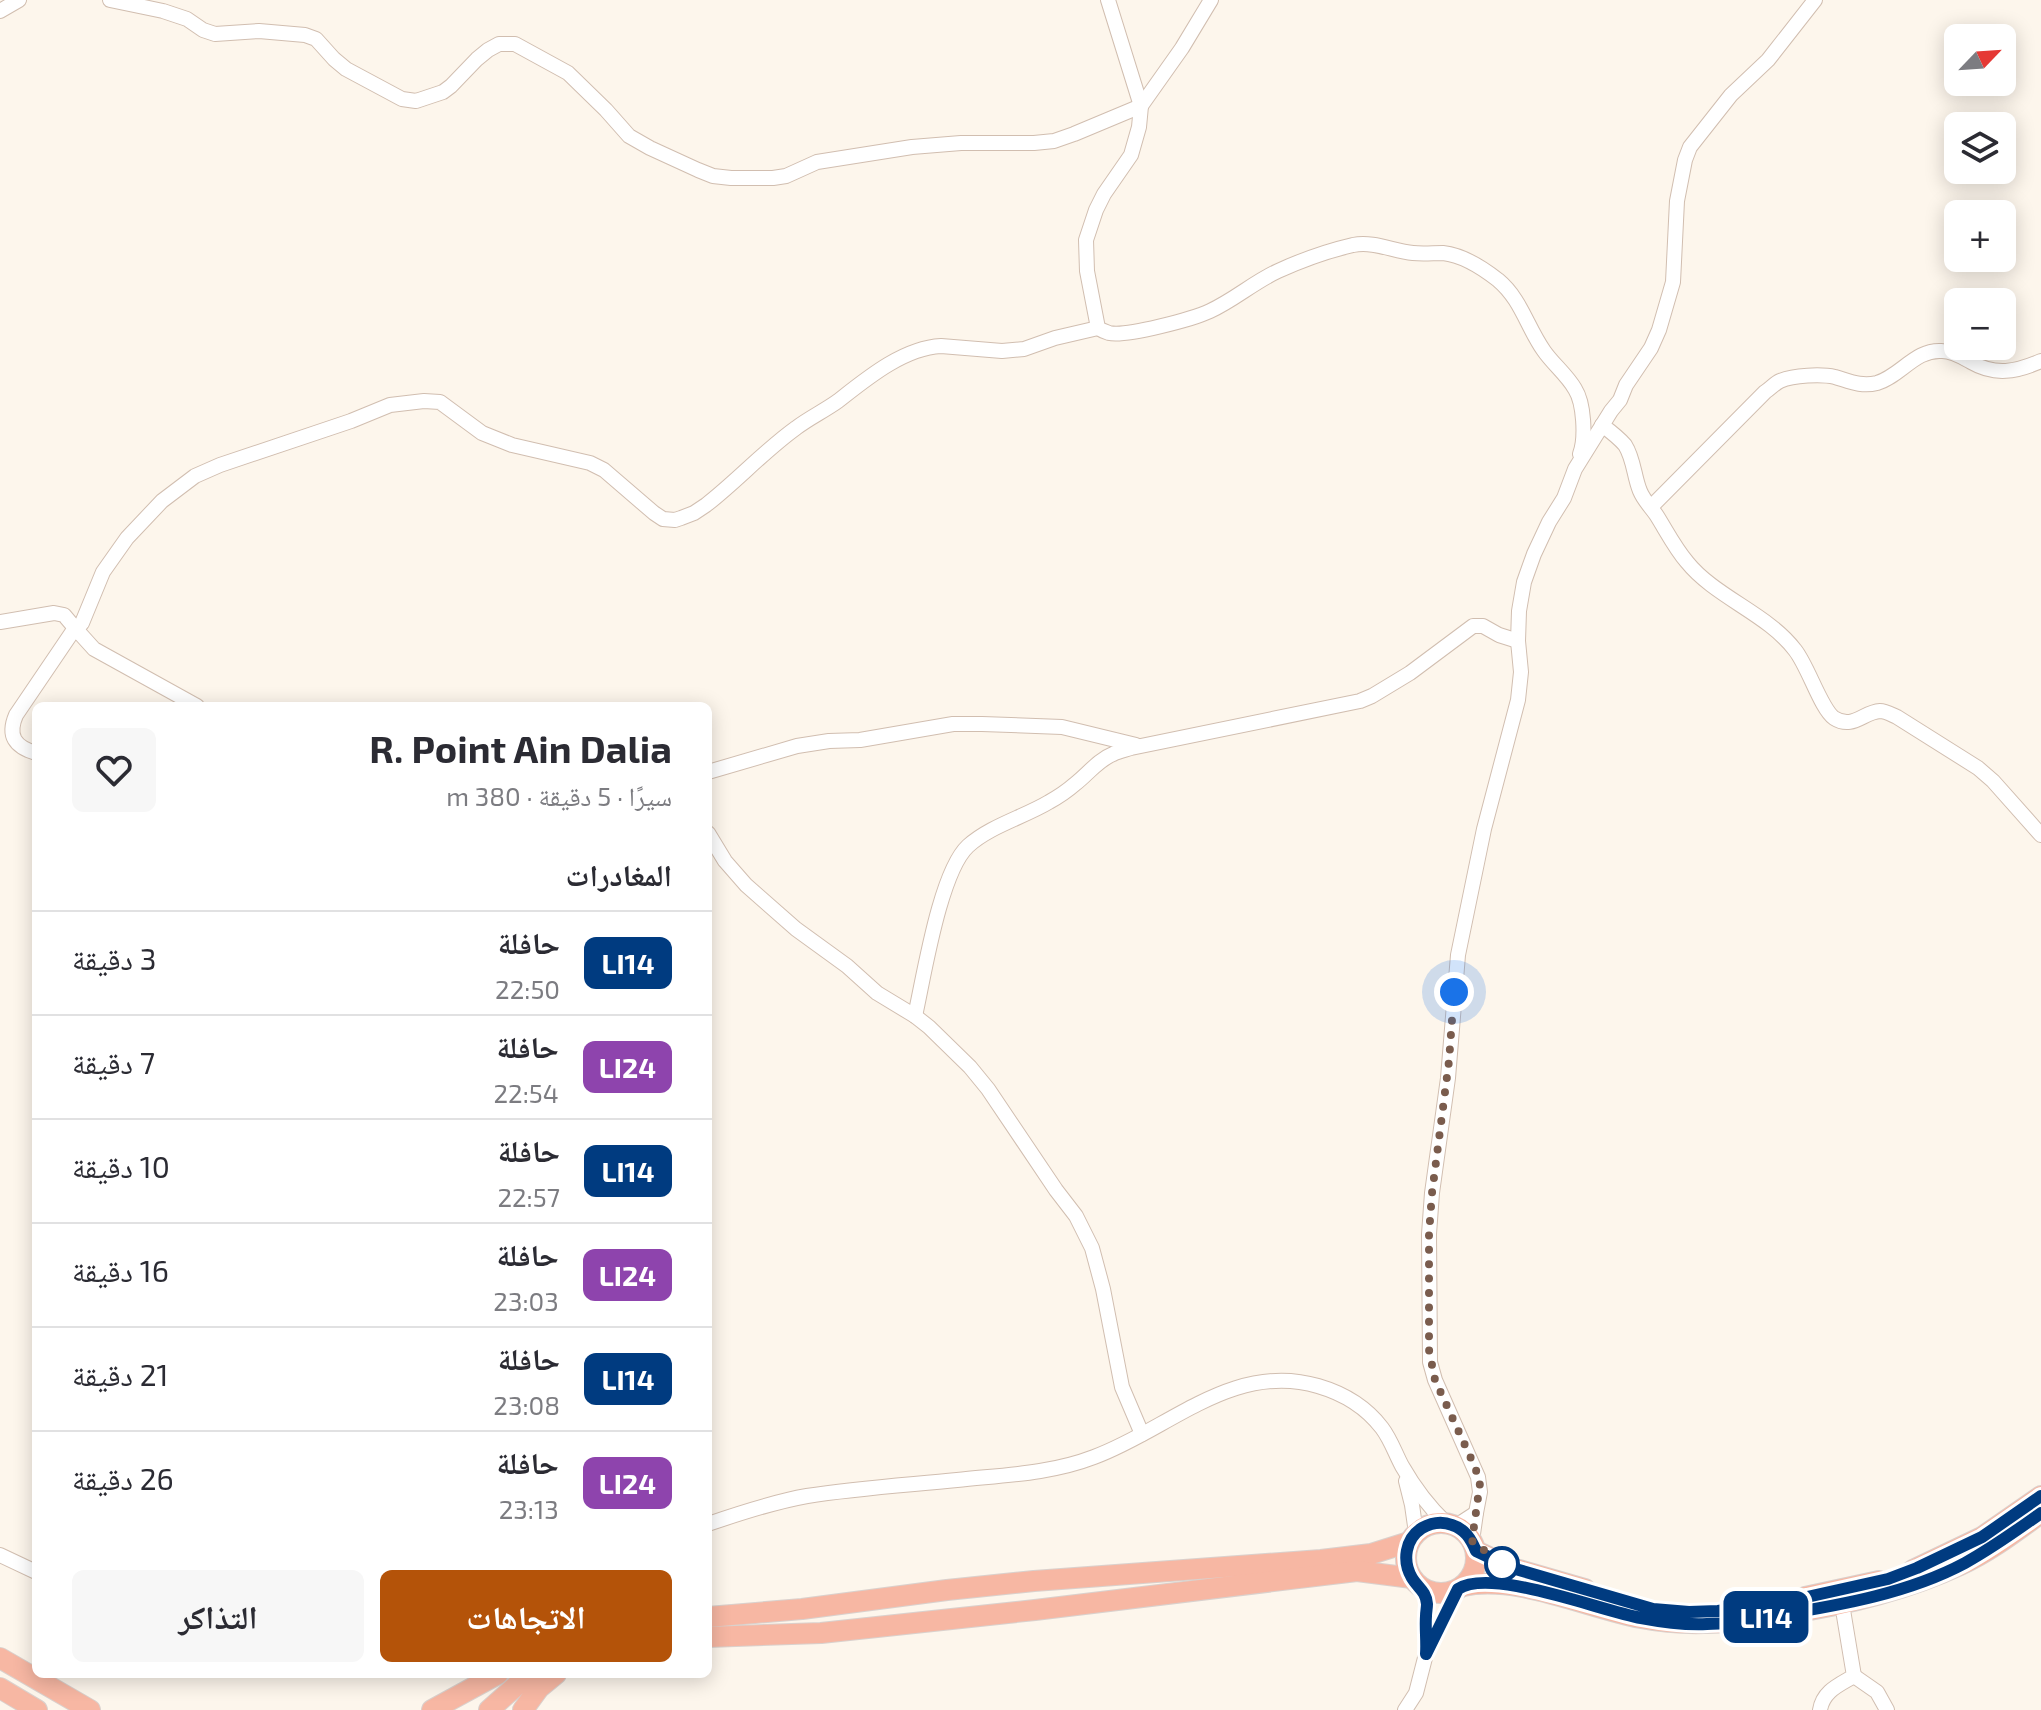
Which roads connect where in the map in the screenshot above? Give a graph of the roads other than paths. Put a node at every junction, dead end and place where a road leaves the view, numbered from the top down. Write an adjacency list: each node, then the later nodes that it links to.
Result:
1 (19, 0): 6 (street)
2 (110, 0): 7 (street)
3 (1108, 0): 7 (street)
4 (1211, 0): 7 (street)
5 (1815, 0): 10 (street)
6 (0, 11)
7 (1141, 106): 8 (street)
8 (1098, 328): 11 (street); 14 (street)
9 (2041, 361): 12 (street)
10 (1602, 425): 11 (street); 12 (street)
11 (1575, 469): 15 (street)
12 (1651, 507): 20 (street)
13 (0, 622): 14 (street)
14 (75, 628): 16 (street); 18 (street)
15 (1518, 641): 17 (street); 26 (street)
16 (190, 702)
17 (1141, 747): 19 (street); 22 (street)
18 (32, 751)
19 (712, 771)
20 (2041, 835)
21 (712, 840): 22 (street)
22 (915, 1016): 23 (street)
23 (1142, 1434): 24 (street); 28 (street)
24 (1401, 1465): 29 (street); 30 (street)
25 (2041, 1496): 31 (highway)
26 (1476, 1513): 29 (street); 31 (street)
27 (2041, 1513): 36 (highway)
28 (712, 1523)
29 (1451, 1524): 30 (highway); 31 (highway)
30 (1412, 1538): 34 (highway); 37 (highway)
31 (1474, 1546): 35 (highway)
32 (0, 1555): 33 (street)
33 (32, 1570)
34 (1417, 1583): 35 (highway); 38 (highway); 39 (street)
35 (1461, 1588): 36 (highway); 39 (street)
36 (1842, 1604): 43 (street)
37 (712, 1617)
38 (712, 1637)
39 (1426, 1654): 57 (street)
40 (0, 1658): 42 (highway)
41 (0, 1666): 51 (highway)
42 (32, 1676)
43 (1854, 1676): 58 (street); 59 (street)
44 (35, 1678): 52 (highway)
45 (491, 1678): 53 (highway)
46 (511, 1678): 54 (highway)
47 (527, 1678): 55 (highway)
48 (551, 1678): 56 (highway)
49 (0, 1688): 50 (highway)
50 (37, 1710)
51 (68, 1710)
52 (90, 1710)
53 (432, 1710)
54 (475, 1710)
55 (489, 1710)
56 (523, 1710)
57 (1405, 1710)
58 (1820, 1710)
59 (1887, 1710)

